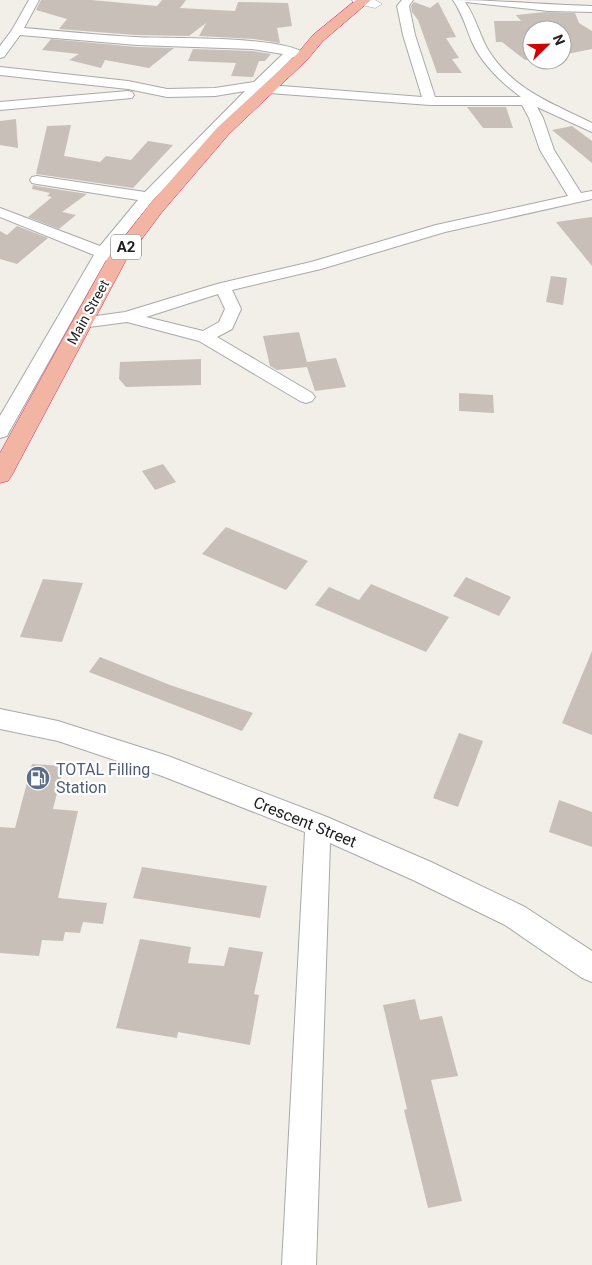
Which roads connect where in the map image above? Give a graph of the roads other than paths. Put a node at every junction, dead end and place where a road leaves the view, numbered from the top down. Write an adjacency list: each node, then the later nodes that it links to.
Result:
1 (34, 0): 9 (street)
2 (408, 0): 16 (street)
3 (458, 0): 17 (street)
4 (469, 0): 7 (street)
5 (371, 1): 8 (highway, Main Street / A2); 11 (highway, Main Street / A2)
6 (340, 4): 8 (highway)
7 (592, 8)
8 (333, 26): 11 (highway, Main Street / A2)
9 (17, 32): 10 (street); 11 (street)
10 (0, 54)
11 (297, 54): 14 (highway, Main Street / A2)
12 (0, 71): 13 (street)
13 (98, 82): 15 (street); 18 (street)
14 (267, 85): 15 (street); 16 (street); 24 (street); 27 (highway, Main Street / A2)
15 (156, 91): 18 (street)
16 (430, 101): 17 (street)
17 (531, 101): 21 (street); 25 (street)
18 (44, 102): 19 (street)
19 (0, 106)
20 (592, 114): 21 (street)
21 (574, 118): 22 (street)
22 (592, 128)
23 (37, 180): 24 (street)
24 (148, 197): 27 (street)
25 (585, 197): 28 (street)
26 (0, 212): 27 (street)
27 (110, 256): 30 (highway, Main Street / A2); 33 (street)
28 (223, 287): 29 (street); 31 (street)
29 (127, 317): 30 (street); 31 (street)
30 (81, 323): 34 (highway, Main Street / A2)
31 (205, 337): 32 (street)
32 (306, 397)
33 (0, 432)
34 (0, 475)
35 (0, 719): 36 (street, Crescent Street)
36 (318, 825): 37 (street, Crescent Street); 38 (street)
37 (590, 961)
38 (299, 1265)

